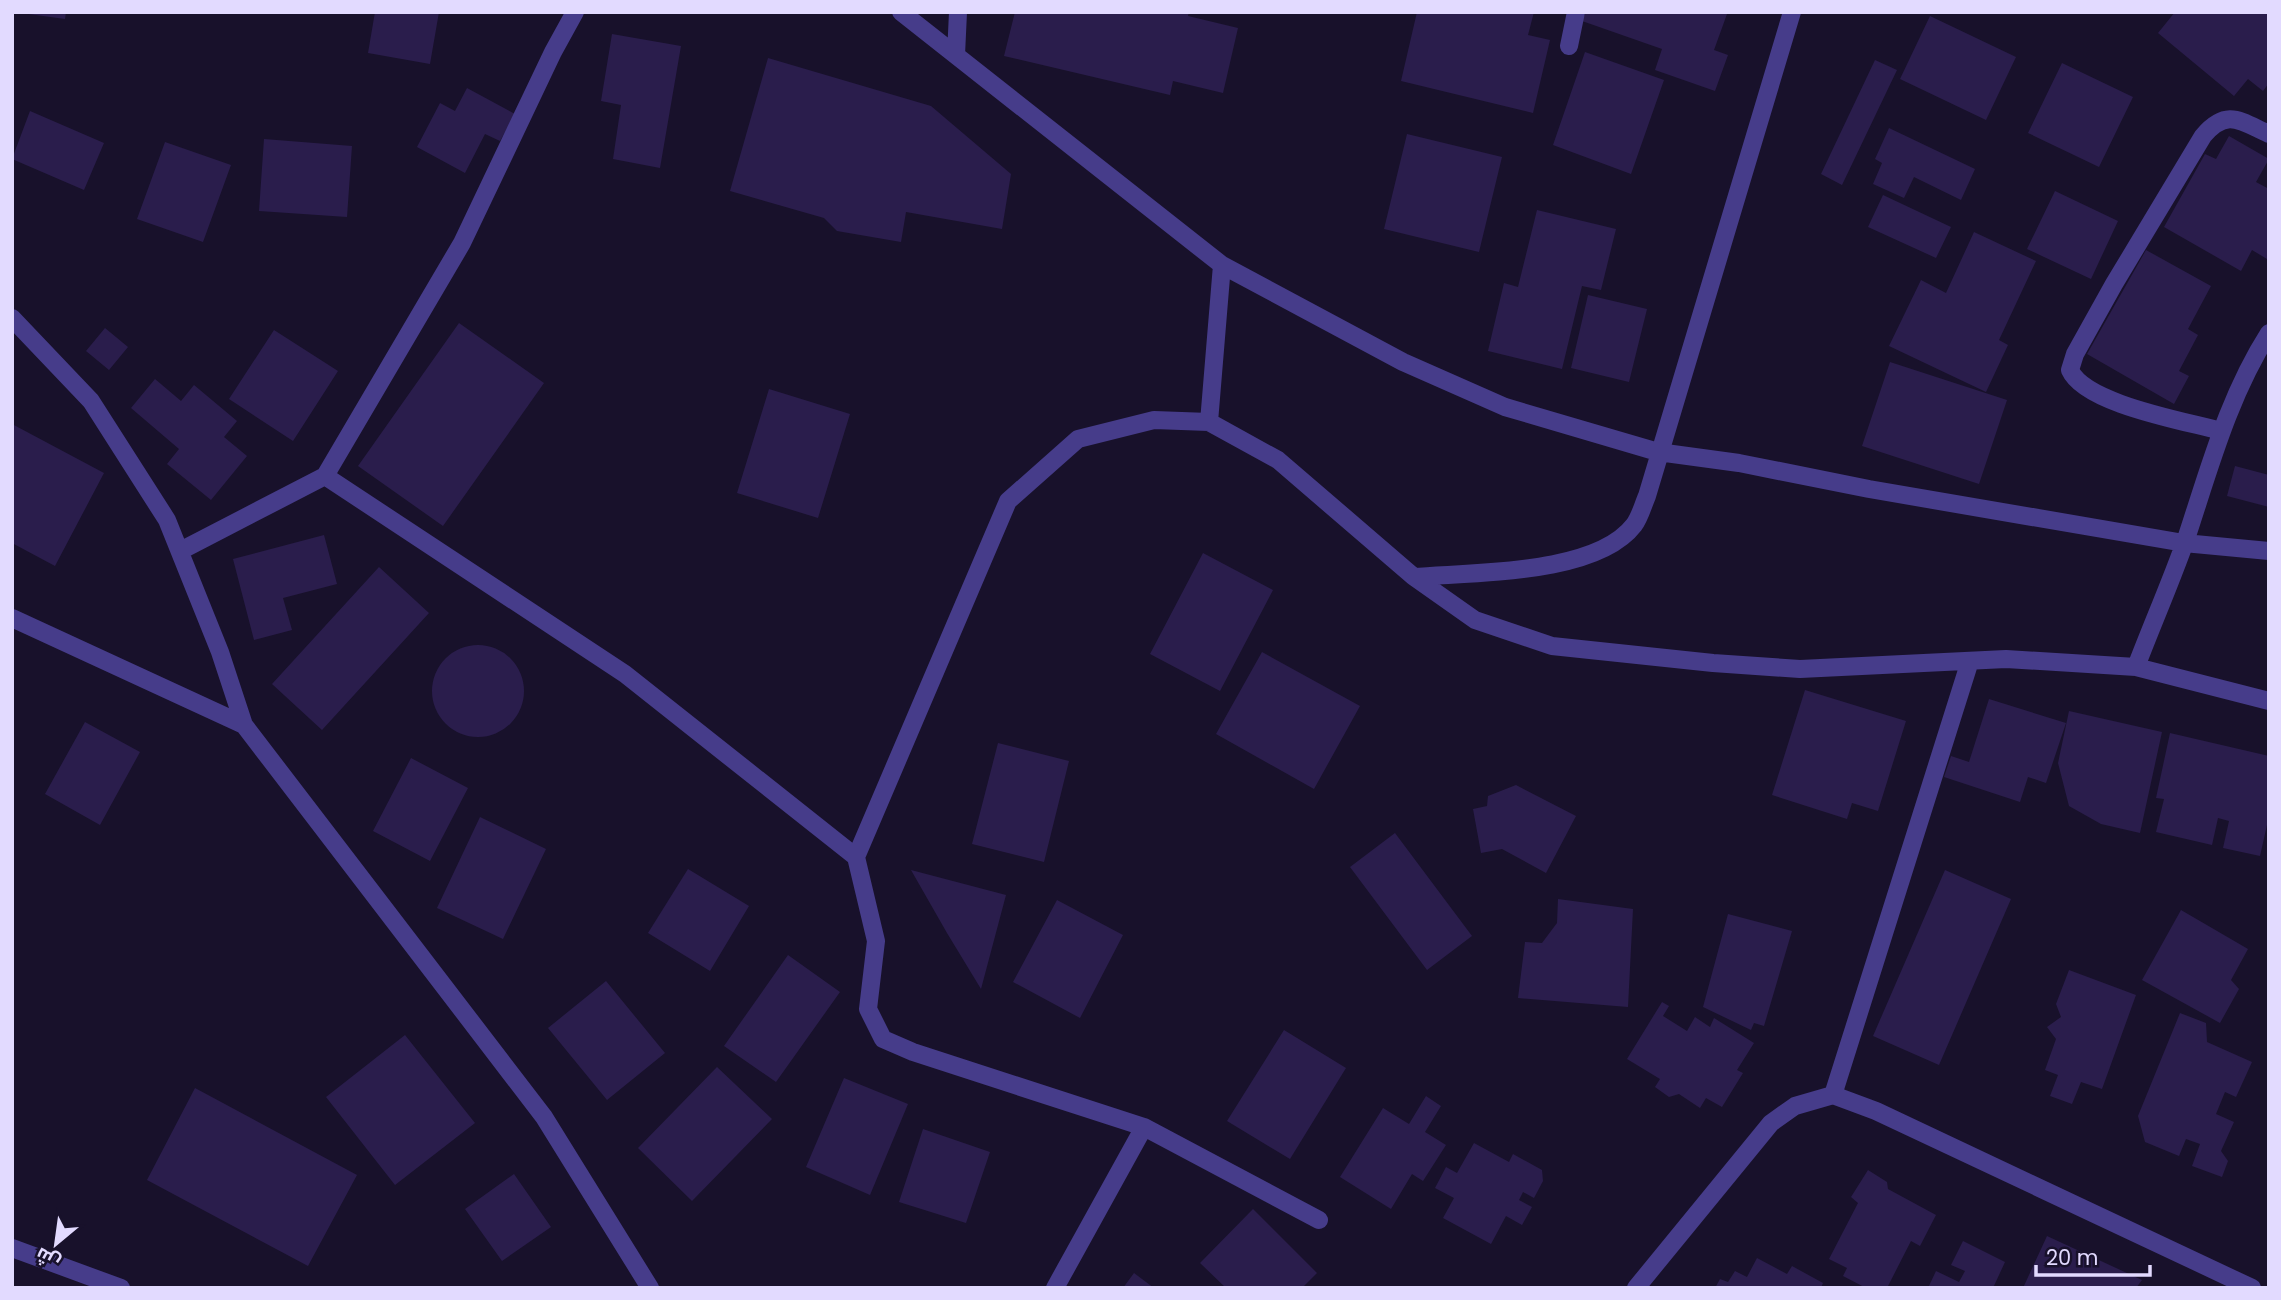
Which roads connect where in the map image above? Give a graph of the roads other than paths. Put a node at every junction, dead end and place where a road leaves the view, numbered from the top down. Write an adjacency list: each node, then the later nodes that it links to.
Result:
1 (575, 12): 16 (street)
2 (901, 12): 7 (street)
3 (958, 12): 7 (street)
4 (1576, 12): 6 (street)
5 (1792, 12): 15 (street)
6 (1569, 46)
7 (956, 55): 9 (street)
8 (2269, 134): 14 (street)
9 (1222, 265): 13 (street); 15 (street)
10 (12, 318): 18 (street)
11 (2269, 333): 12 (street)
12 (2261, 357): 14 (street)
13 (1209, 422): 20 (street); 26 (street)
14 (2221, 431): 17 (street)
15 (1658, 452): 17 (street); 20 (street)
16 (325, 476): 18 (street); 26 (street)
17 (2184, 543): 19 (street); 23 (street)
18 (181, 550): 25 (street)
19 (2269, 551)
20 (1414, 577): 22 (street)
21 (12, 618): 25 (street)
22 (1969, 664): 23 (street); 27 (street)
23 (2136, 667): 24 (street)
24 (2269, 702)
25 (244, 725): 32 (street)
26 (856, 857): 28 (street)
27 (1833, 1096): 34 (street); 35 (street)
28 (1144, 1127): 29 (street); 33 (street)
29 (1319, 1220)
30 (12, 1248): 31 (street)
31 (121, 1288)
32 (650, 1288)
33 (1055, 1288)
34 (1636, 1288)
35 (2252, 1288)

